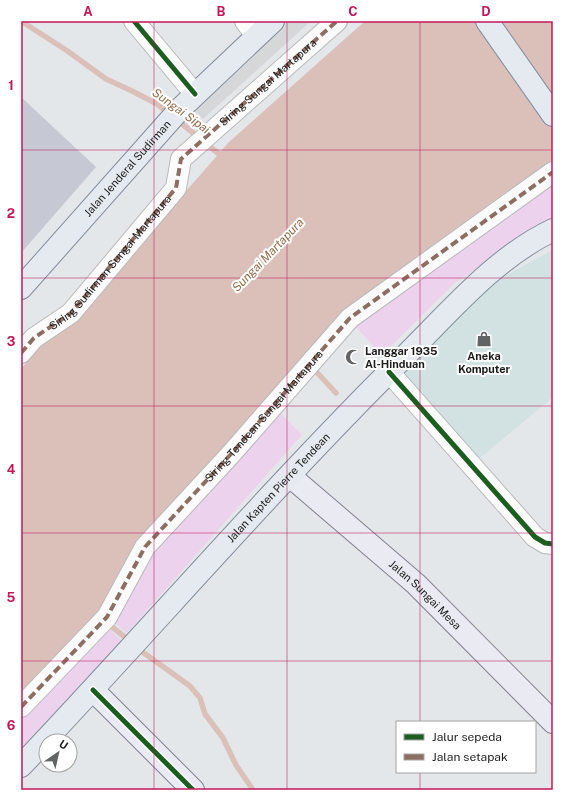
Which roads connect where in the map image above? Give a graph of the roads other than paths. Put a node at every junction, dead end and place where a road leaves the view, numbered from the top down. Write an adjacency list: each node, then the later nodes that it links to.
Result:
1 (134, 21): 6 (street)
2 (273, 21): 5 (main road, Jalan Jenderal Sudirman)
3 (337, 21): 8 (street, Siring Sungai Martapura)
4 (487, 21): 7 (main road)
5 (251, 29): 6 (main road, Jalan Jenderal Sudirman)
6 (187, 102): 11 (main road, Jalan Jenderal Sudirman)
7 (553, 115)
8 (182, 159): 12 (street, Siring Sudirman Sungai Martapura)
9 (553, 172): 17 (street, Siring Tendean Sungai Martapura)
10 (553, 230): 13 (main road, Jalan Kapten Pierre Tendean)
11 (21, 288)
12 (21, 353)
13 (389, 372): 14 (main road, Jalan Kapten Pierre Tendean); 15 (street)
14 (290, 476): 16 (main road, Jalan Kapten Pierre Tendean); 18 (main road, Jalan Sungai Mesa)
15 (553, 544)
16 (93, 690): 19 (main road, Jalan Kapten Pierre Tendean); 20 (main road)
17 (21, 707)
18 (553, 722)
19 (21, 766)
20 (193, 790)

